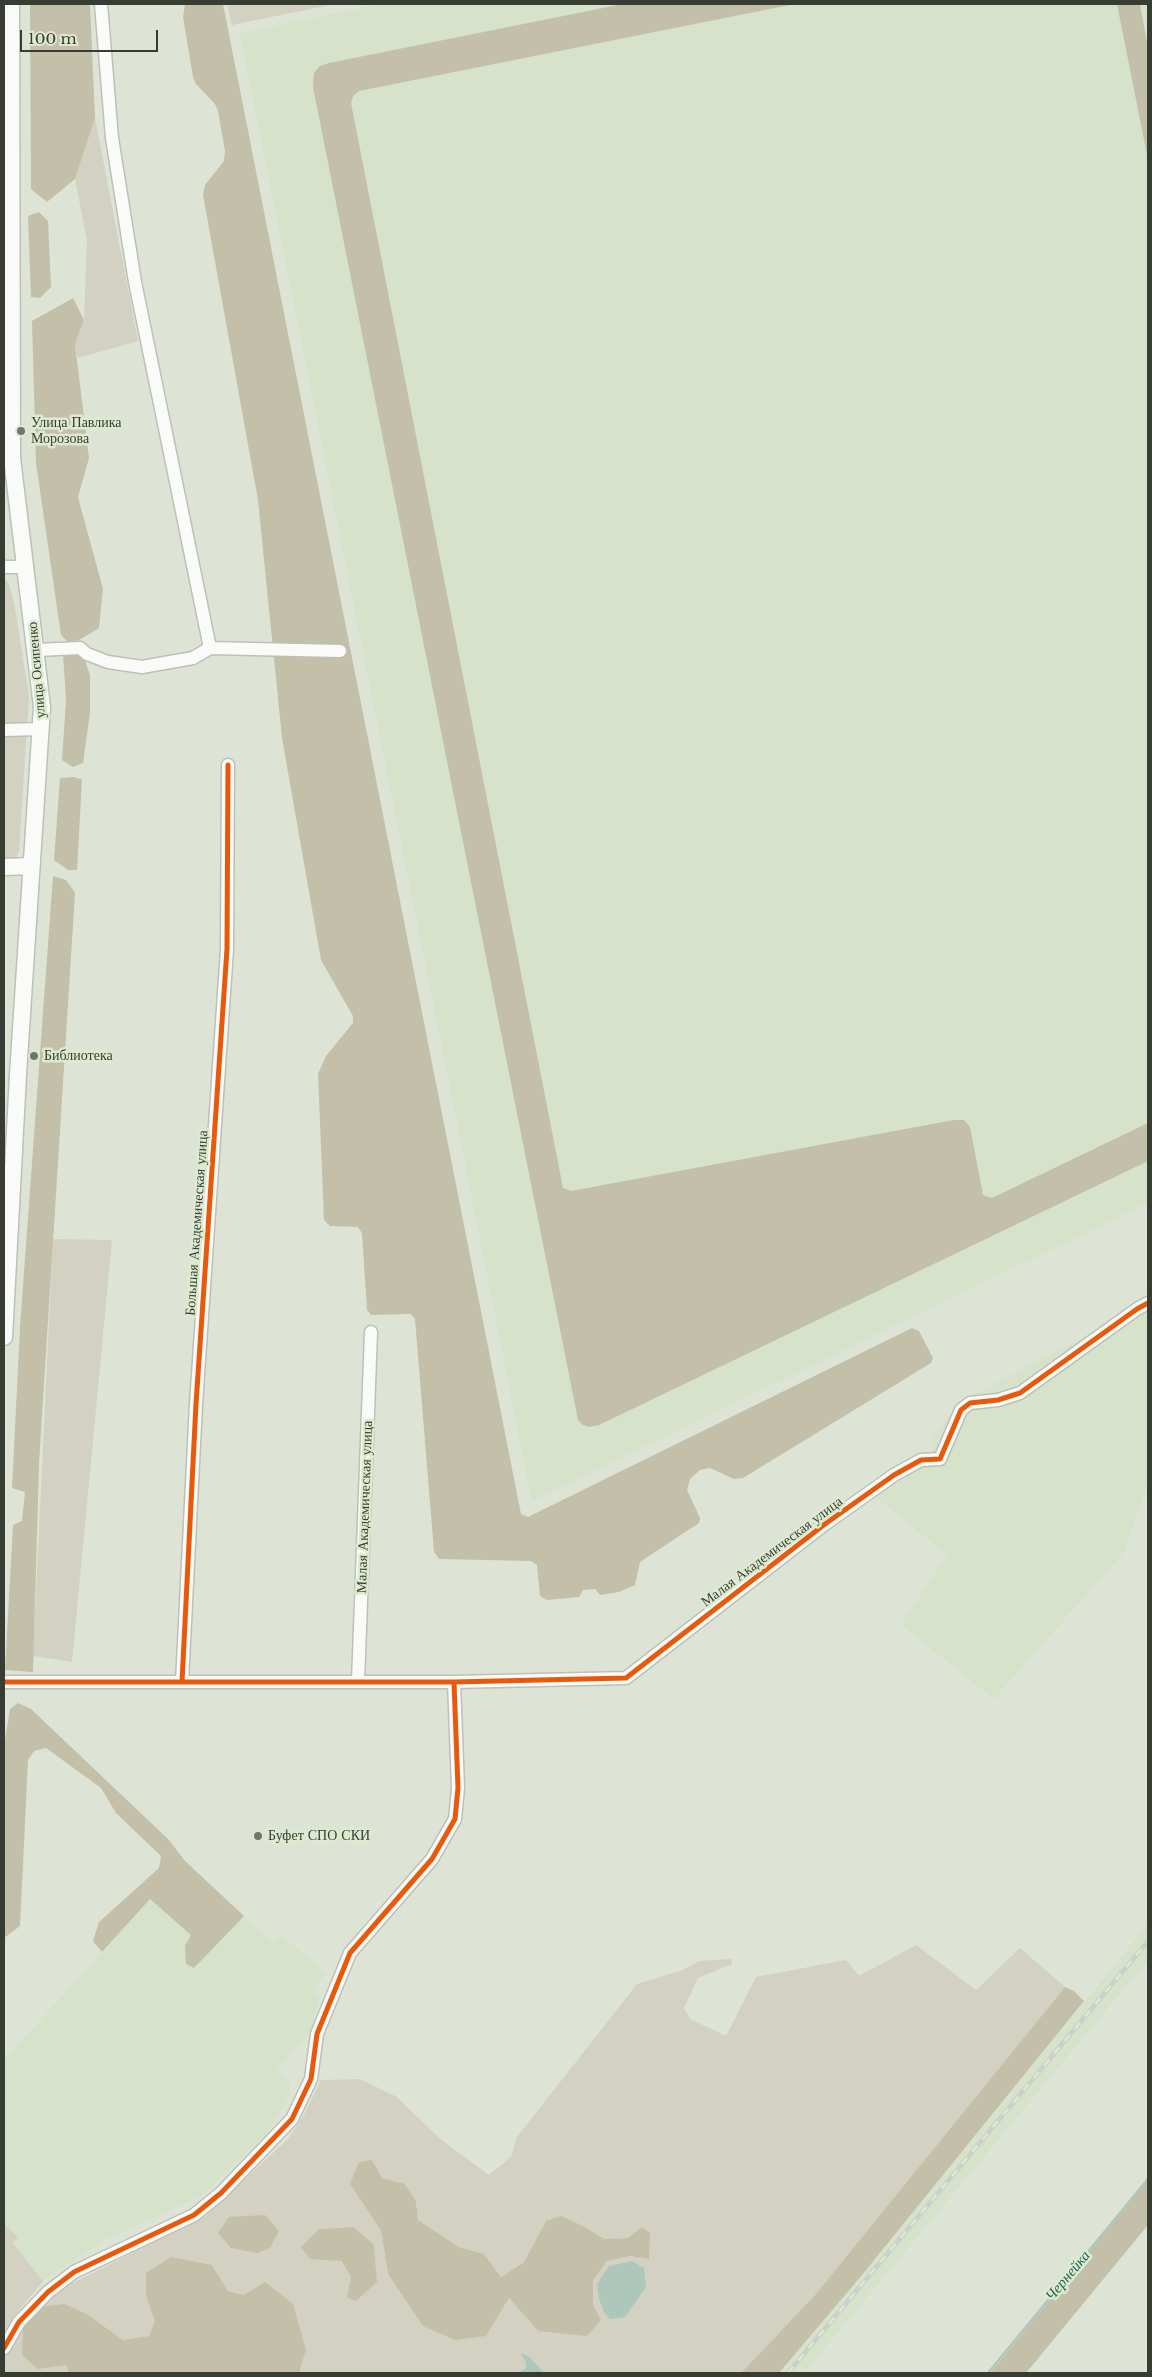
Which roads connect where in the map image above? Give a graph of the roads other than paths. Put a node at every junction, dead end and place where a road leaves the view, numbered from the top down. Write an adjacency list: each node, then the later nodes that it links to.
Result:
1 (11, 4): 3 (main road, улица Осипенко)
2 (101, 4): 6 (street)
3 (7, 110): 5 (main road, улица Осипенко)
4 (4, 567): 5 (street)
5 (25, 567): 7 (main road, улица Осипенко)
6 (210, 648): 7 (street); 8 (street)
7 (37, 650): 9 (main road, улица Осипенко)
8 (340, 651)
9 (42, 729): 10 (street); 12 (main road, улица Осипенко)
10 (4, 730)
11 (228, 765): 19 (street, Большая Академическая улица)
12 (31, 866): 13 (main road); 14 (main road, улица Осипенко)
13 (4, 867)
14 (6, 1282): 17 (main road, улица Осипенко)
15 (1148, 1303): 21 (street, Малая Академическая улица)
16 (371, 1332): 20 (street, Малая Академическая улица)
17 (4, 1337)
18 (4, 1682): 19 (street)
19 (182, 1682): 20 (street)
20 (358, 1682): 21 (street)
21 (454, 1682): 22 (street)
22 (4, 2348)

